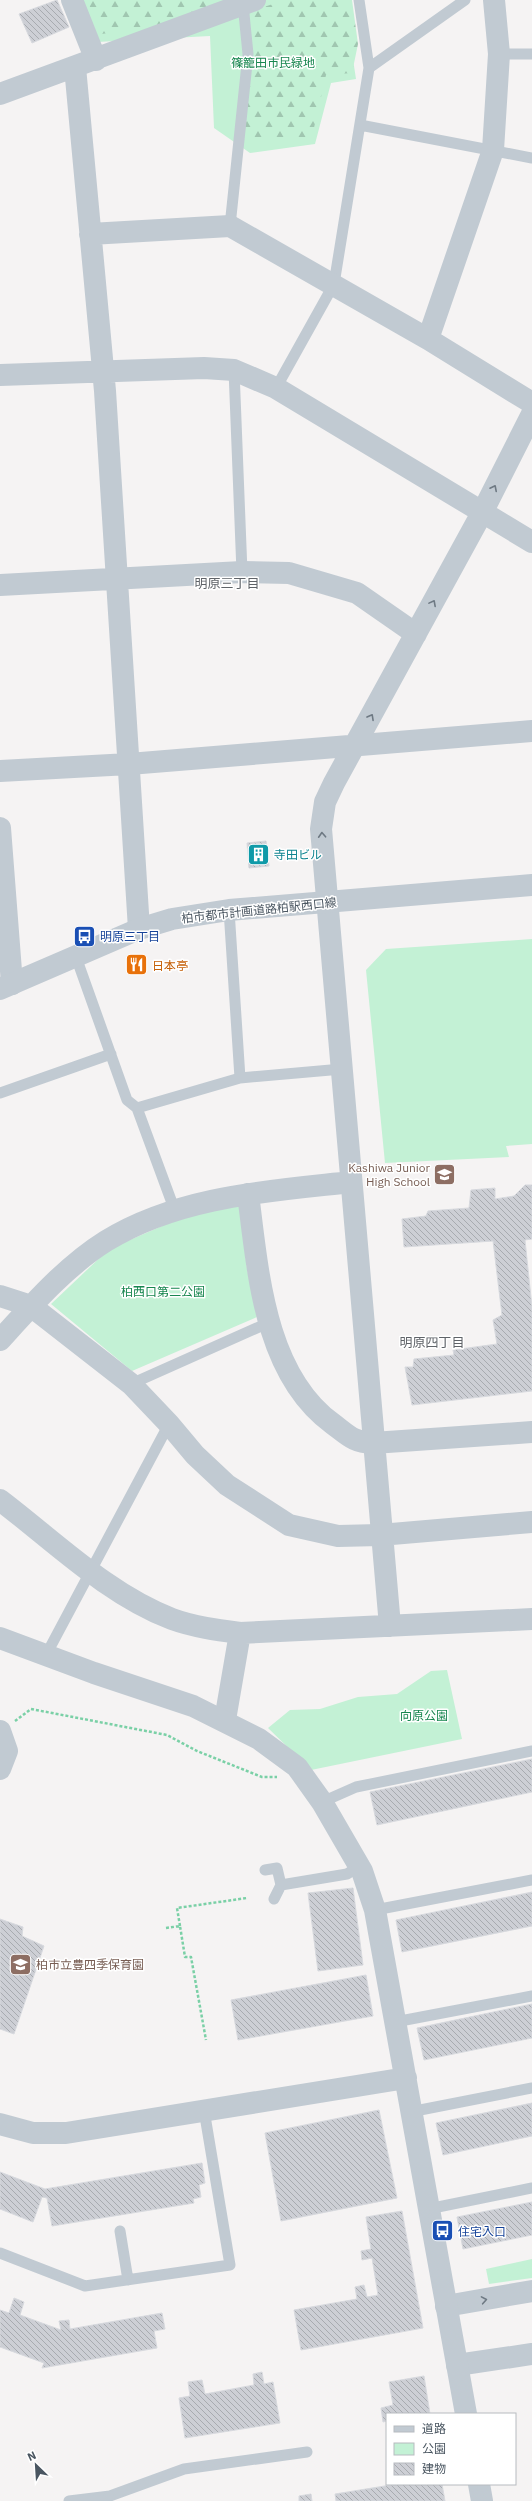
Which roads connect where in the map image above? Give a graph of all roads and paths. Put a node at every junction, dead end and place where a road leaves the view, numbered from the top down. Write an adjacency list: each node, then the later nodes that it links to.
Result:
1 (72, 0): 8 (street)
2 (359, 0): 10 (lane)
3 (465, 0): 10 (lane)
4 (494, 0): 6 (street)
5 (249, 2): 8 (street); 15 (lane)
6 (499, 54): 7 (lane); 13 (street)
7 (532, 54)
8 (96, 60): 9 (street)
9 (75, 67): 11 (street); 16 (street)
10 (369, 68): 12 (lane)
11 (0, 94)
12 (360, 125): 13 (lane); 17 (lane)
13 (493, 150): 14 (lane); 18 (street)
14 (532, 158)
15 (230, 226): 16 (street); 17 (street)
16 (90, 234): 20 (street)
17 (334, 284): 18 (street); 22 (lane)
18 (428, 339): 23 (street)
19 (234, 370): 20 (street); 22 (street); 27 (lane)
20 (104, 372): 21 (street); 28 (street)
21 (0, 375)
22 (276, 388): 25 (street)
23 (532, 403)
24 (532, 414): 25 (street, one-way to 24)
25 (483, 512): 26 (street); 30 (street, one-way to 25)
26 (532, 542)
27 (242, 572): 28 (street); 30 (street)
28 (117, 579): 29 (street); 33 (street)
29 (0, 584)
30 (416, 634): 32 (street, one-way to 30)
31 (532, 731): 32 (street)
32 (355, 746): 33 (street); 37 (street, one-way to 32)
33 (129, 764): 34 (street); 39 (street)
34 (0, 771)
35 (0, 828): 41 (street)
36 (532, 885): 37 (street, 柏市都市計画道路柏駅西口線)
37 (327, 902): 38 (street, 柏市都市計画道路柏駅西口線); 43 (street)
38 (229, 910): 39 (street, 柏市都市計画道路柏駅西口線); 44 (lane)
39 (139, 929): 40 (street, 柏市都市計画道路柏駅西口線)
40 (76, 957): 41 (street, 柏市都市計画道路柏駅西口線); 42 (lane)
41 (6, 986)
42 (111, 1054): 45 (lane); 46 (lane)
43 (342, 1069): 44 (lane); 47 (street)
44 (240, 1078): 46 (lane)
45 (0, 1093)
46 (137, 1108): 49 (lane)
47 (351, 1182): 48 (street); 57 (street)
48 (248, 1194): 49 (street); 52 (street)
49 (175, 1211): 51 (street)
50 (0, 1296): 51 (street)
51 (31, 1306): 53 (street); 54 (street)
52 (268, 1324): 54 (lane); 57 (street)
53 (0, 1340)
54 (130, 1384): 55 (street)
55 (169, 1424): 60 (street); 61 (lane)
56 (532, 1432): 57 (street)
57 (373, 1443): 60 (street)
58 (0, 1500): 61 (street)
59 (532, 1522): 60 (street)
60 (380, 1535): 63 (street)
61 (90, 1570): 64 (street); 66 (lane)
62 (532, 1619): 63 (street)
63 (390, 1626): 64 (street)
64 (240, 1633): 67 (street)
65 (0, 1638): 66 (street)
66 (46, 1655): 67 (street)
67 (225, 1720): 70 (street)
68 (7, 1726): 70 (path); 71 (street)
69 (532, 1751): 72 (lane)
70 (297, 1767): 72 (street)
71 (0, 1769)
72 (322, 1802): 73 (street)
73 (360, 1866): 76 (lane); 79 (street)
74 (265, 1870): 76 (lane)
75 (532, 1880): 79 (lane)
76 (281, 1885): 78 (lane)
77 (247, 1898): 80 (path)
78 (274, 1899)
79 (375, 1910): 83 (street)
80 (180, 1926): 81 (path); 84 (path)
81 (166, 1928)
82 (532, 1996): 83 (lane)
83 (395, 2022): 85 (street)
84 (206, 2040)
85 (406, 2078): 87 (street); 88 (street)
86 (532, 2088): 88 (lane)
87 (204, 2110): 89 (street); 94 (lane)
88 (410, 2112): 91 (street)
89 (0, 2124)
90 (532, 2188): 91 (lane)
91 (428, 2209): 96 (street)
92 (120, 2231): 94 (lane)
93 (0, 2253): 94 (lane)
94 (128, 2280)
95 (532, 2292): 96 (street, one-way to 95)
96 (446, 2306): 98 (street)
97 (532, 2354): 98 (street)
98 (457, 2365): 99 (street)
99 (466, 2413)
100 (308, 2452): 102 (lane)
101 (479, 2485): 103 (street)
102 (69, 2501)
103 (482, 2501)

